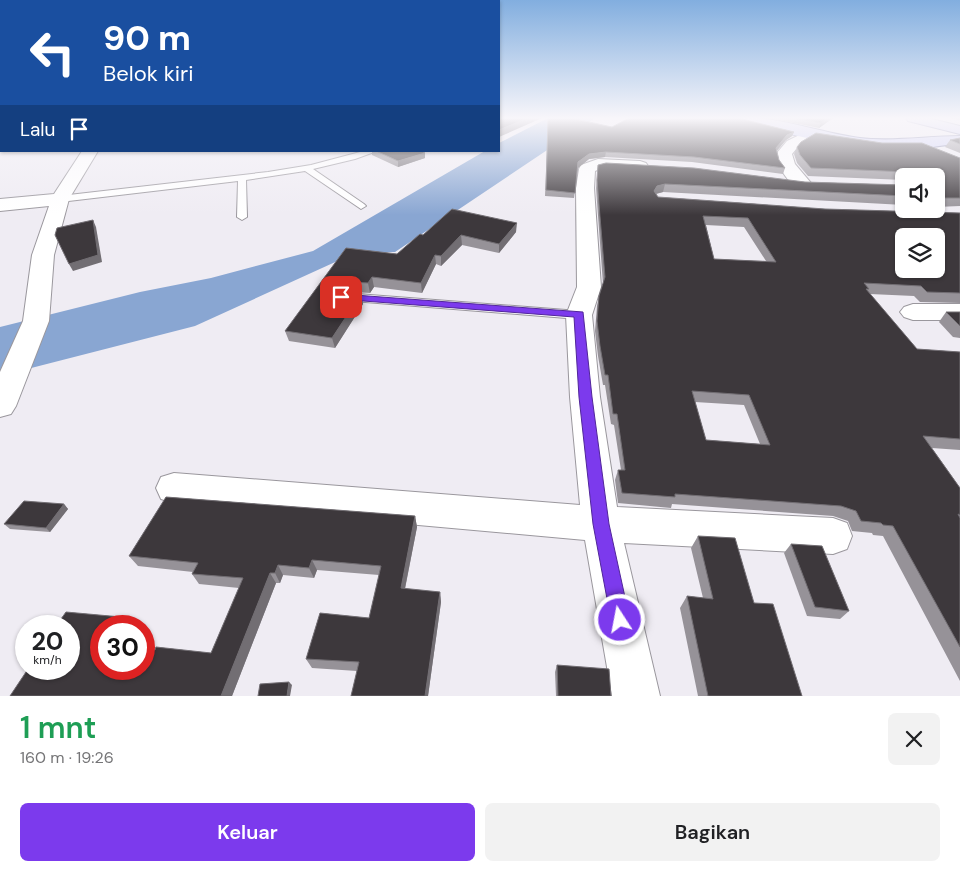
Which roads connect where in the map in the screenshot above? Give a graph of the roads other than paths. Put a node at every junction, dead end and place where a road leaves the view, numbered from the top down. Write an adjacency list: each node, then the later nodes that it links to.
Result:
1 (785, 150): 10 (street)
2 (935, 150): 5 (street)
3 (89, 152): 12 (street)
4 (370, 152): 7 (lane)
5 (944, 154)
6 (656, 167): 19 (street)
7 (306, 168): 8 (lane); 14 (lane)
8 (242, 178): 12 (lane); 15 (lane)
9 (777, 180): 10 (street)
10 (802, 182): 11 (street)
11 (820, 183)
12 (60, 199): 13 (street); 20 (street)
13 (0, 205)
14 (362, 206)
15 (242, 216)
16 (341, 297): 19 (lane)
17 (913, 312): 18 (street)
18 (960, 312)
19 (579, 315): 22 (street)
20 (0, 406)
21 (174, 488): 22 (street)
22 (601, 524): 23 (street); 24 (street)
23 (834, 536)
24 (636, 696)

